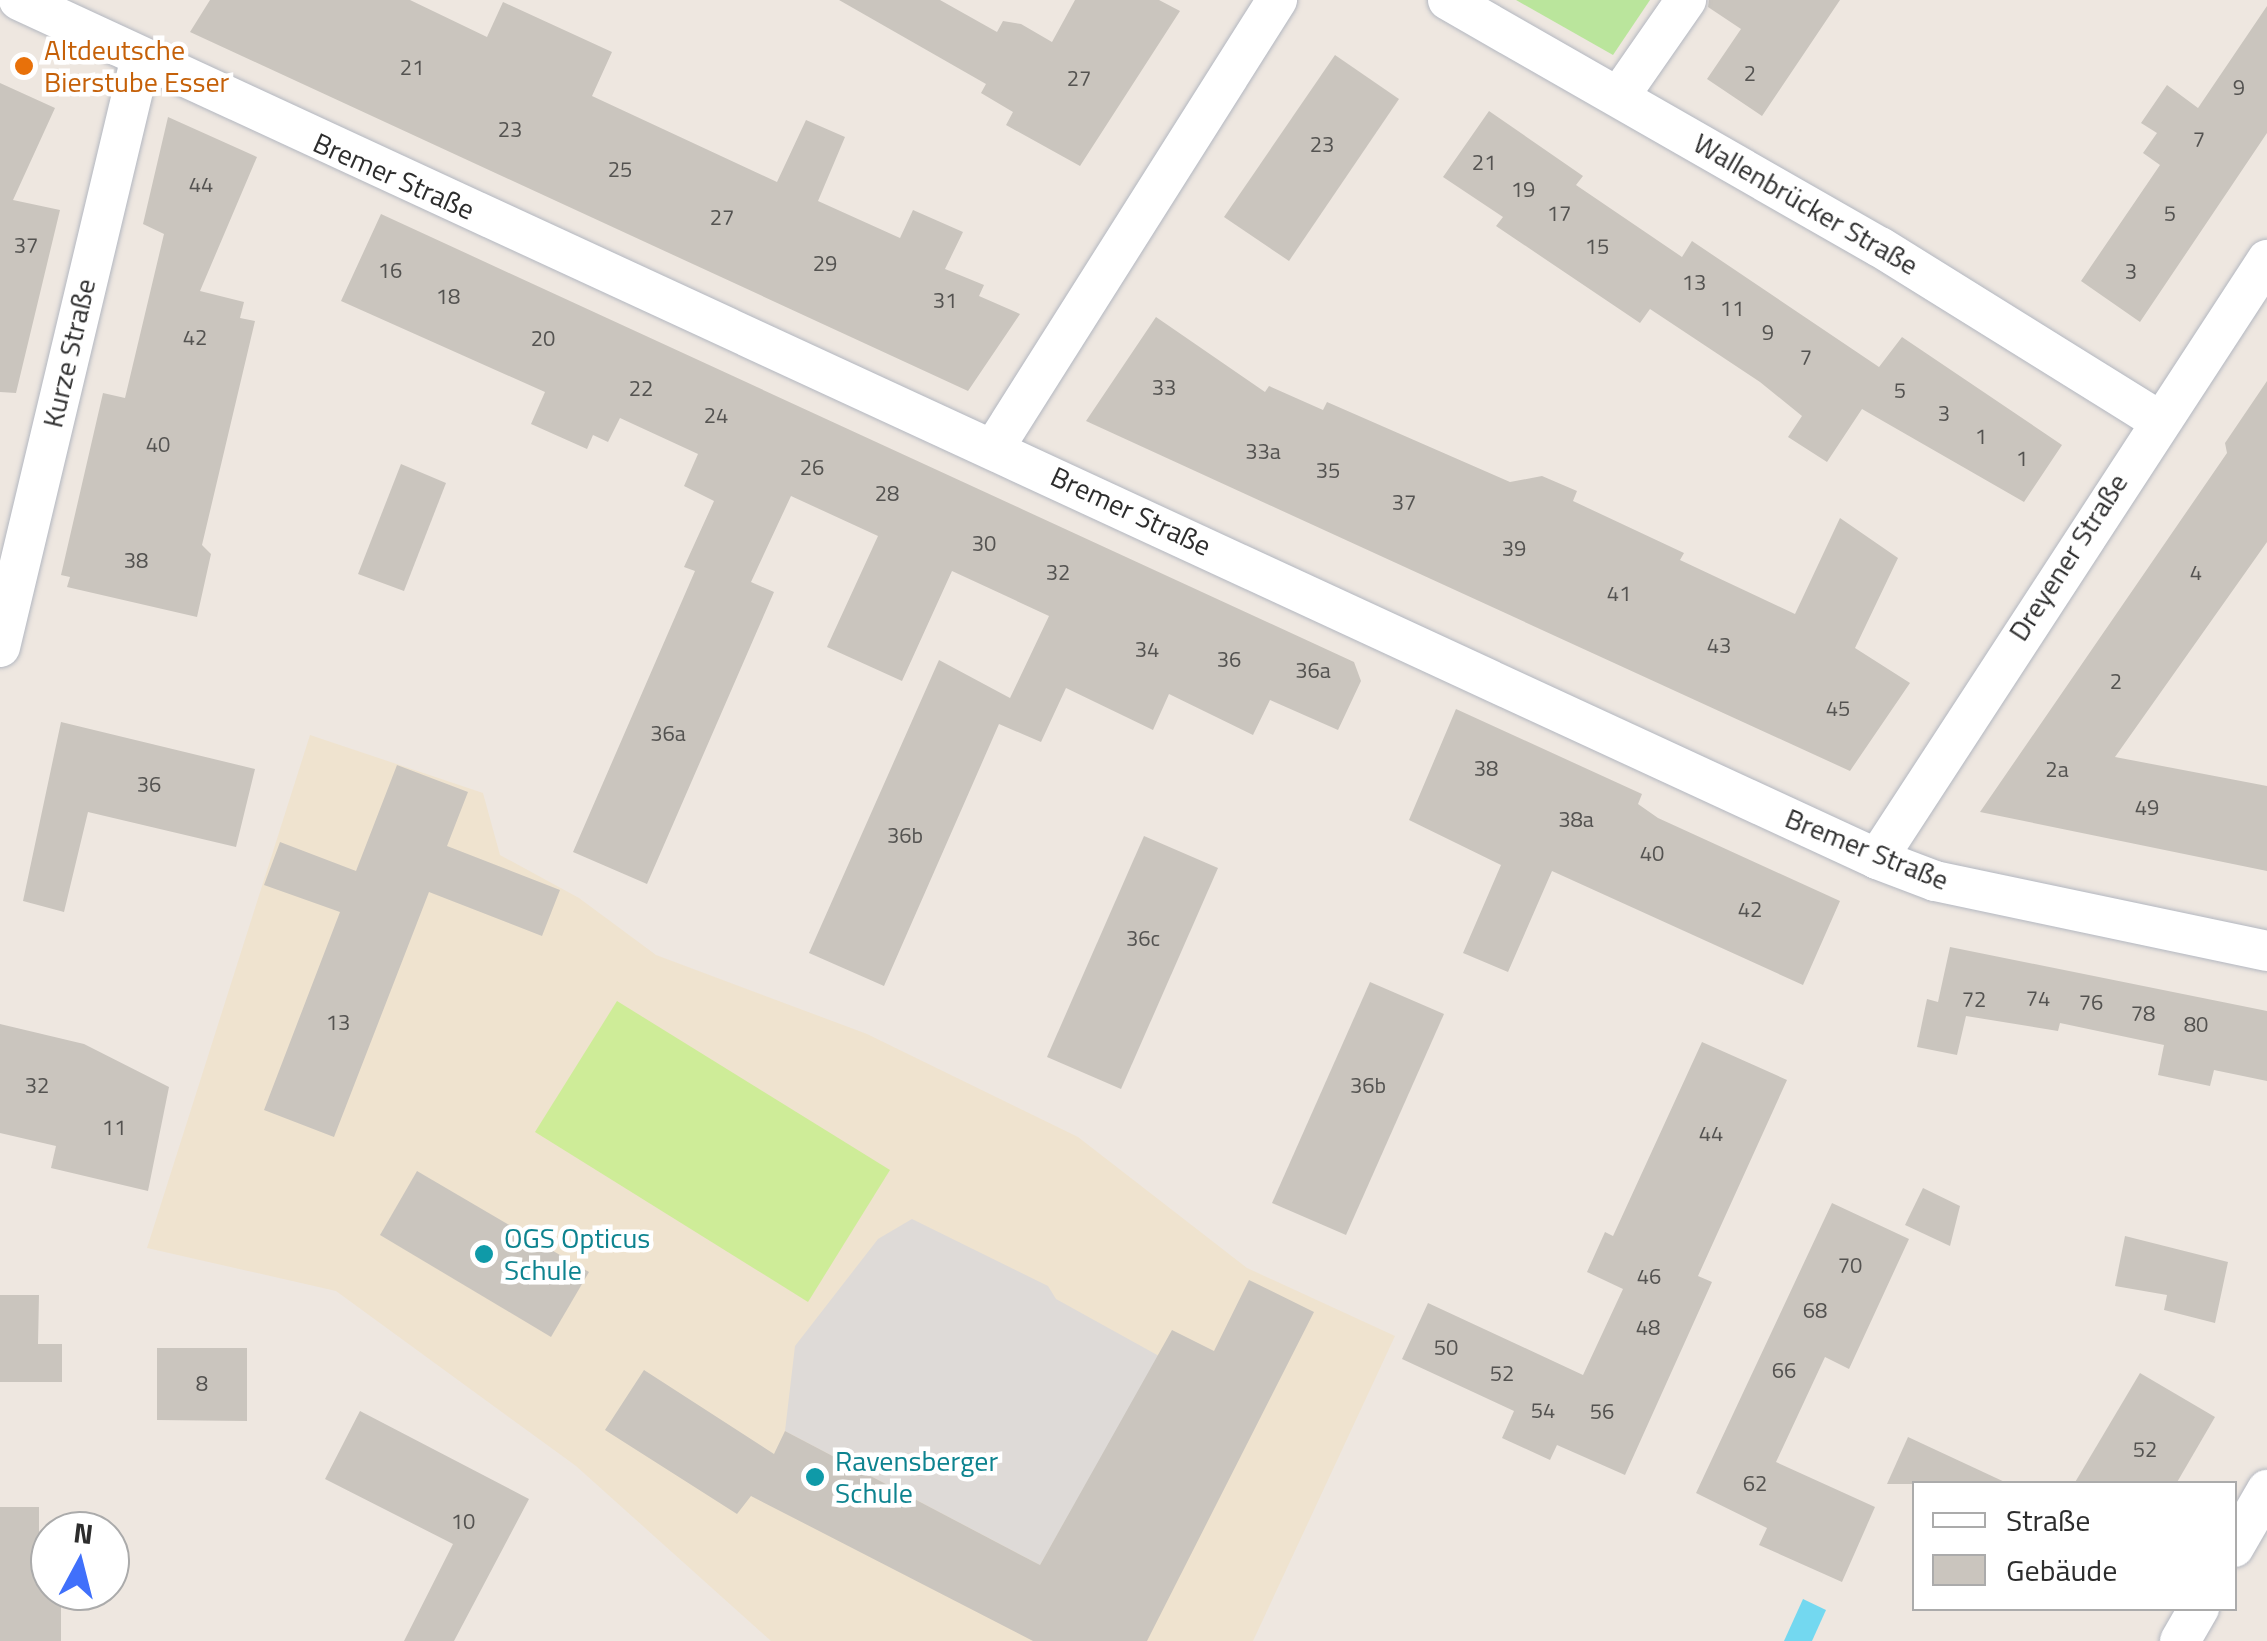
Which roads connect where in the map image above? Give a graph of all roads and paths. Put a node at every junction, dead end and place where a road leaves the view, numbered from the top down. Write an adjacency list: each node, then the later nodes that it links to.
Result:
1 (19, 0): 5 (street, Bremer Straße)
2 (1277, 0): 9 (street)
3 (1448, 0): 6 (street, Wallenbrücker Straße)
4 (1686, 0): 6 (street)
5 (140, 61): 9 (street, Bremer Straße); 10 (street, Kurze Straße)
6 (1620, 95): 8 (street, Wallenbrücker Straße)
7 (2267, 260): 8 (street, Dreyener Straße)
8 (2158, 420): 11 (street, Dreyener Straße)
9 (994, 448): 11 (street, Bremer Straße)
10 (0, 647)
11 (1877, 859): 12 (street, Bremer Straße)
12 (2267, 951)
13 (2267, 1490): 14 (street)
14 (2237, 1542)
15 (2197, 1611): 16 (street)
16 (2180, 1641)

